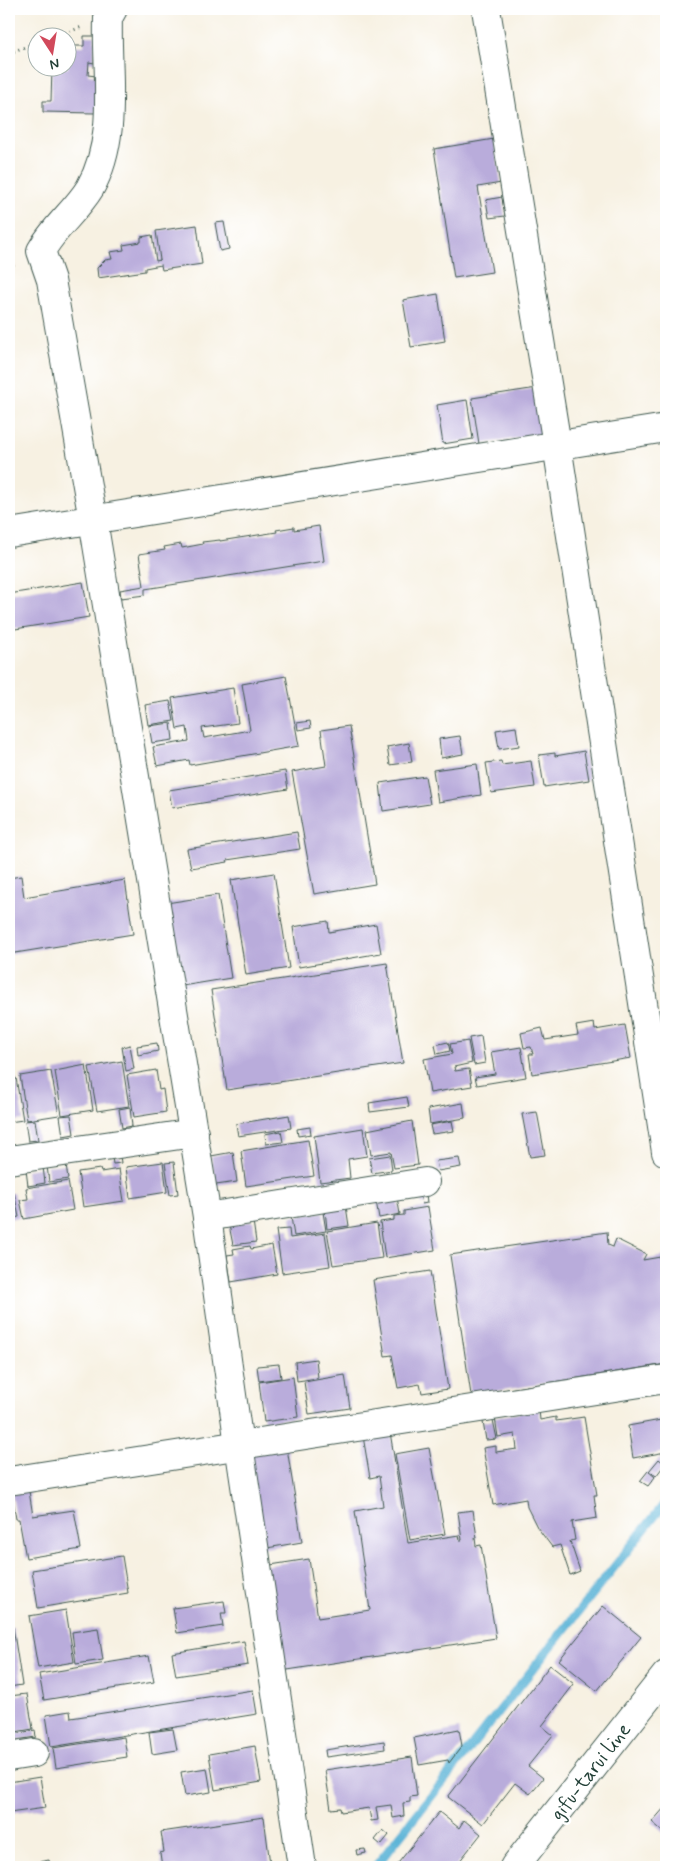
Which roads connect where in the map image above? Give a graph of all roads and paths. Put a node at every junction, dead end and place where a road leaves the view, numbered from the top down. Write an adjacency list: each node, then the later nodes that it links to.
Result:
1 (113, 9): 7 (street)
2 (486, 9): 6 (street)
3 (28, 46): 4 (path)
4 (9, 53)
5 (666, 428): 6 (street)
6 (557, 445): 7 (street); 10 (street)
7 (93, 520): 8 (street); 9 (street)
8 (9, 533)
9 (194, 1133): 11 (street); 13 (street)
10 (666, 1152)
11 (9, 1160)
12 (425, 1182): 13 (street)
13 (207, 1217): 15 (street)
14 (666, 1379): 15 (street)
15 (239, 1445): 16 (street); 18 (street)
16 (9, 1481)
17 (666, 1675): 19 (street, gifu-tarui line)
18 (302, 1867)
19 (514, 1867)

